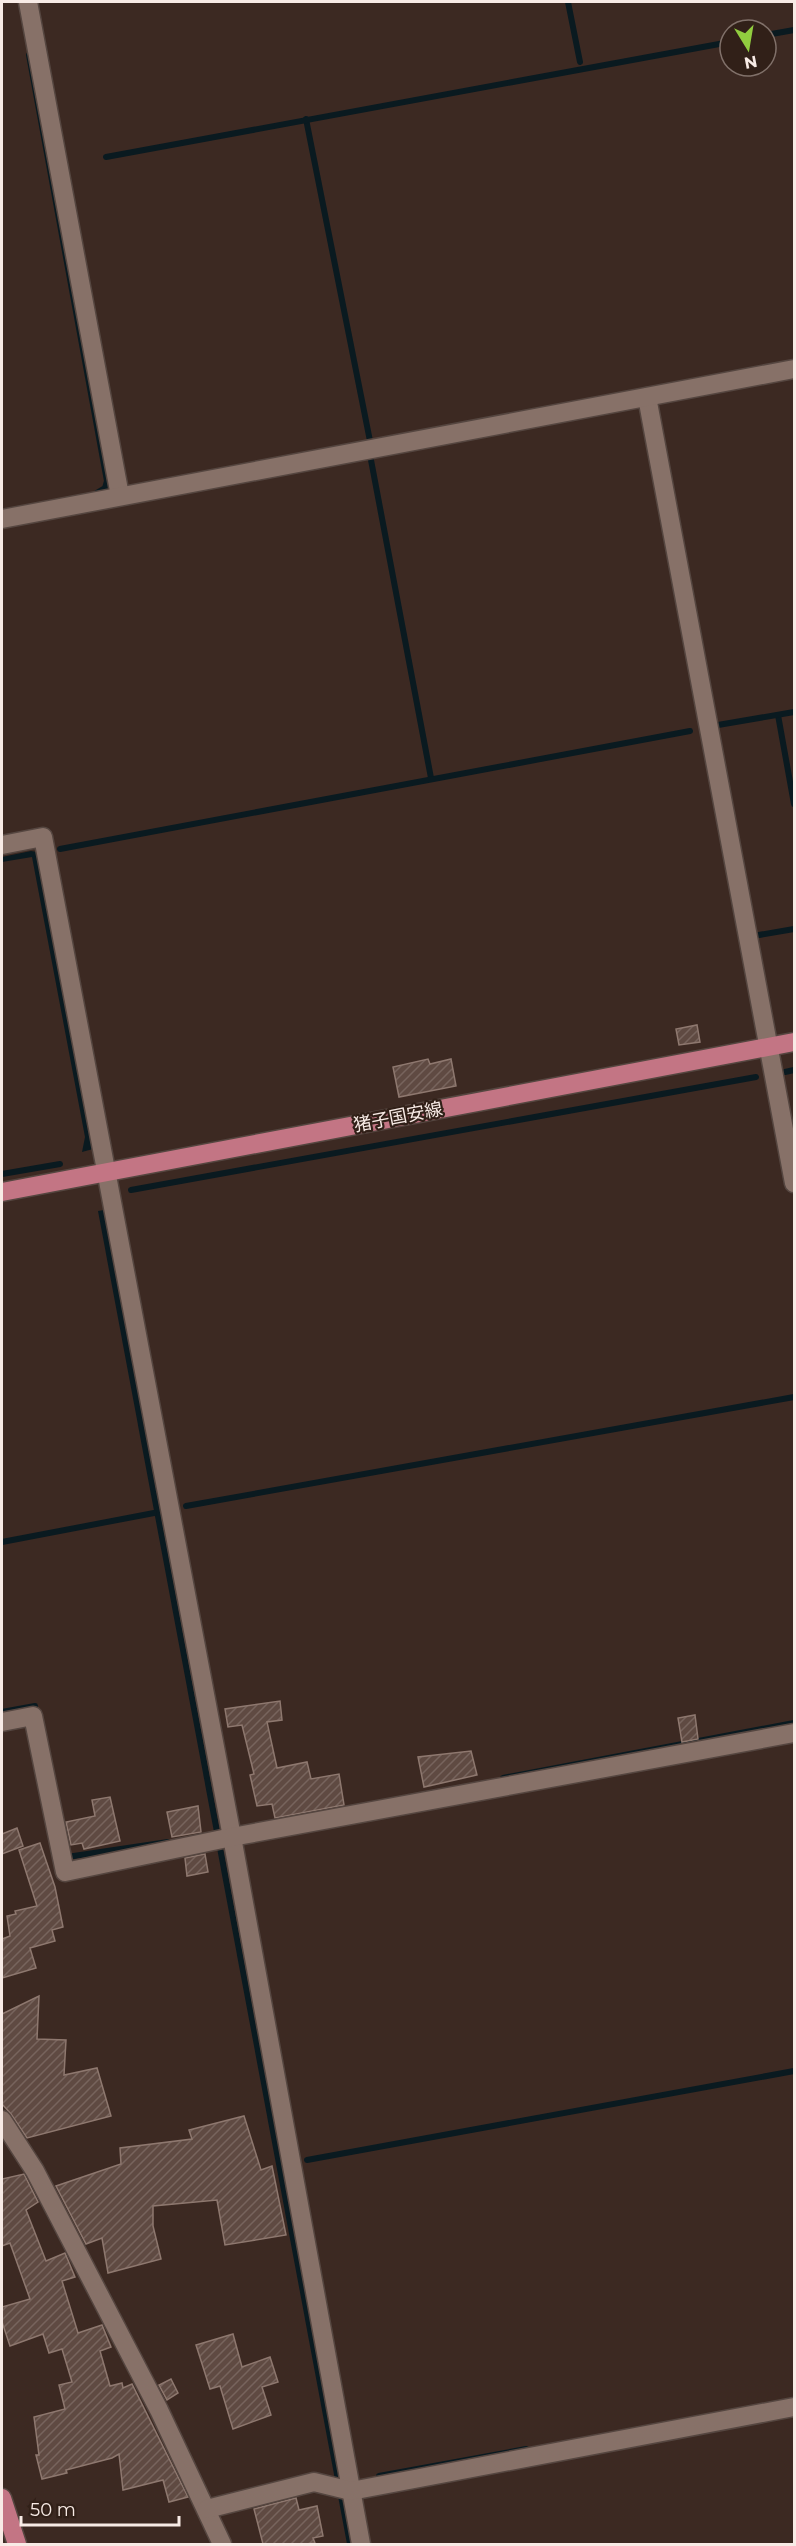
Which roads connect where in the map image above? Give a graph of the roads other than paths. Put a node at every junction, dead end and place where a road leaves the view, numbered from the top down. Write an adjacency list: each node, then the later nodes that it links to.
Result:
1 (28, 2): 4 (street)
2 (795, 369): 3 (street)
3 (647, 397): 4 (street); 8 (street)
4 (120, 496): 5 (street)
5 (2, 519)
6 (2, 844): 9 (street)
7 (795, 1042): 8 (main road, 猪子国安線)
8 (769, 1047): 9 (main road, 猪子国安線); 10 (street)
9 (106, 1172): 11 (main road, 猪子国安線); 14 (street)
10 (795, 1183)
11 (2, 1192)
12 (2, 1722): 14 (street)
13 (795, 1733): 14 (street)
14 (232, 1838): 17 (street)
15 (2, 2120): 19 (street)
16 (795, 2408): 17 (street)
17 (351, 2491): 19 (street); 22 (street)
18 (2, 2498): 20 (main road)
19 (207, 2509): 21 (street)
20 (17, 2544)
21 (222, 2544)
22 (361, 2544)

